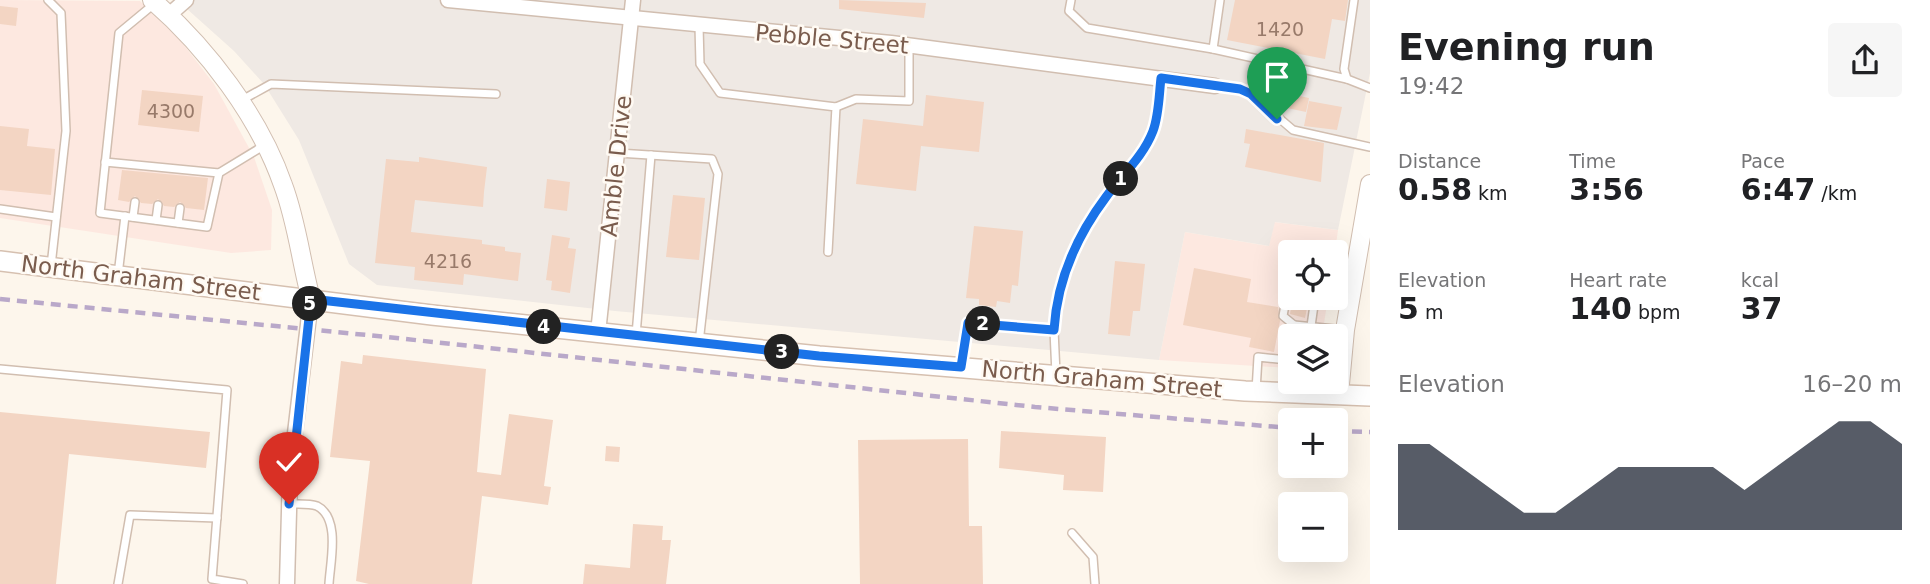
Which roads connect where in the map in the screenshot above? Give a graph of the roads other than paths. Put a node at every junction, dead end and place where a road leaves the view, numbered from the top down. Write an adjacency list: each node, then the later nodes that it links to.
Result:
1 (48, 0): 31 (lane)
2 (186, 0): 8 (street)
3 (448, 0): 9 (street, Pebble Street)
4 (633, 0): 9 (street, Amble Drive)
5 (1071, 0): 12 (lane)
6 (1220, 0): 12 (lane)
7 (1354, 0): 14 (lane)
8 (158, 5): 18 (street); 24 (lane)
9 (631, 19): 10 (street, Pebble Street); 22 (street, Amble Drive)
10 (699, 26): 11 (street, Pebble Street); 19 (lane)
11 (909, 46): 13 (street, Pebble Street); 19 (lane)
12 (1213, 49): 14 (lane)
13 (1161, 78): 15 (street, Pebble Street); 45 (lane)
14 (1347, 79): 16 (lane)
15 (1215, 86): 21 (lane)
16 (1370, 88)
17 (496, 94): 18 (lane)
18 (238, 102): 20 (street)
19 (836, 107): 35 (lane)
20 (266, 145): 25 (lane); 41 (street)
21 (1370, 147)
22 (618, 153): 23 (lane); 46 (street, Amble Drive)
23 (651, 155): 47 (lane); 48 (lane)
24 (105, 162): 25 (lane); 32 (lane)
25 (219, 173): 34 (lane)
26 (1370, 184): 39 (street)
27 (135, 202): 32 (lane)
28 (158, 205): 33 (lane)
29 (180, 208): 34 (lane)
30 (0, 209): 31 (lane)
31 (57, 217): 37 (lane)
32 (129, 217): 33 (lane); 40 (lane)
33 (156, 220): 34 (lane)
34 (178, 223)
35 (828, 252)
36 (0, 261): 37 (main road, North Graham Street)
37 (51, 267): 40 (main road, North Graham Street)
38 (1348, 268): 39 (lane)
39 (1354, 269): 44 (street)
40 (118, 275): 41 (main road, North Graham Street)
41 (311, 299): 46 (main road, North Graham Street); 56 (street)
42 (1284, 310): 43 (lane)
43 (1293, 324)
44 (1346, 324)
45 (1054, 330): 50 (lane); 52 (lane)
46 (598, 333): 47 (main road, North Graham Street)
47 (636, 336): 48 (main road, North Graham Street)
48 (699, 343): 50 (main road, North Graham Street)
49 (1278, 359): 53 (lane)
50 (961, 367): 52 (main road, North Graham Street)
51 (0, 369): 57 (lane)
52 (1056, 374): 53 (main road, North Graham Street)
53 (1255, 392): 54 (main road, North Graham Street)
54 (1339, 395): 55 (main road, North Graham Street)
55 (1370, 396)
56 (289, 504): 62 (street); 63 (lane)
57 (217, 518): 59 (lane); 60 (lane)
58 (1072, 533): 64 (lane)
59 (212, 582): 61 (lane)
60 (118, 584)
61 (243, 584)
62 (287, 584)
63 (329, 584)
64 (1095, 584)

